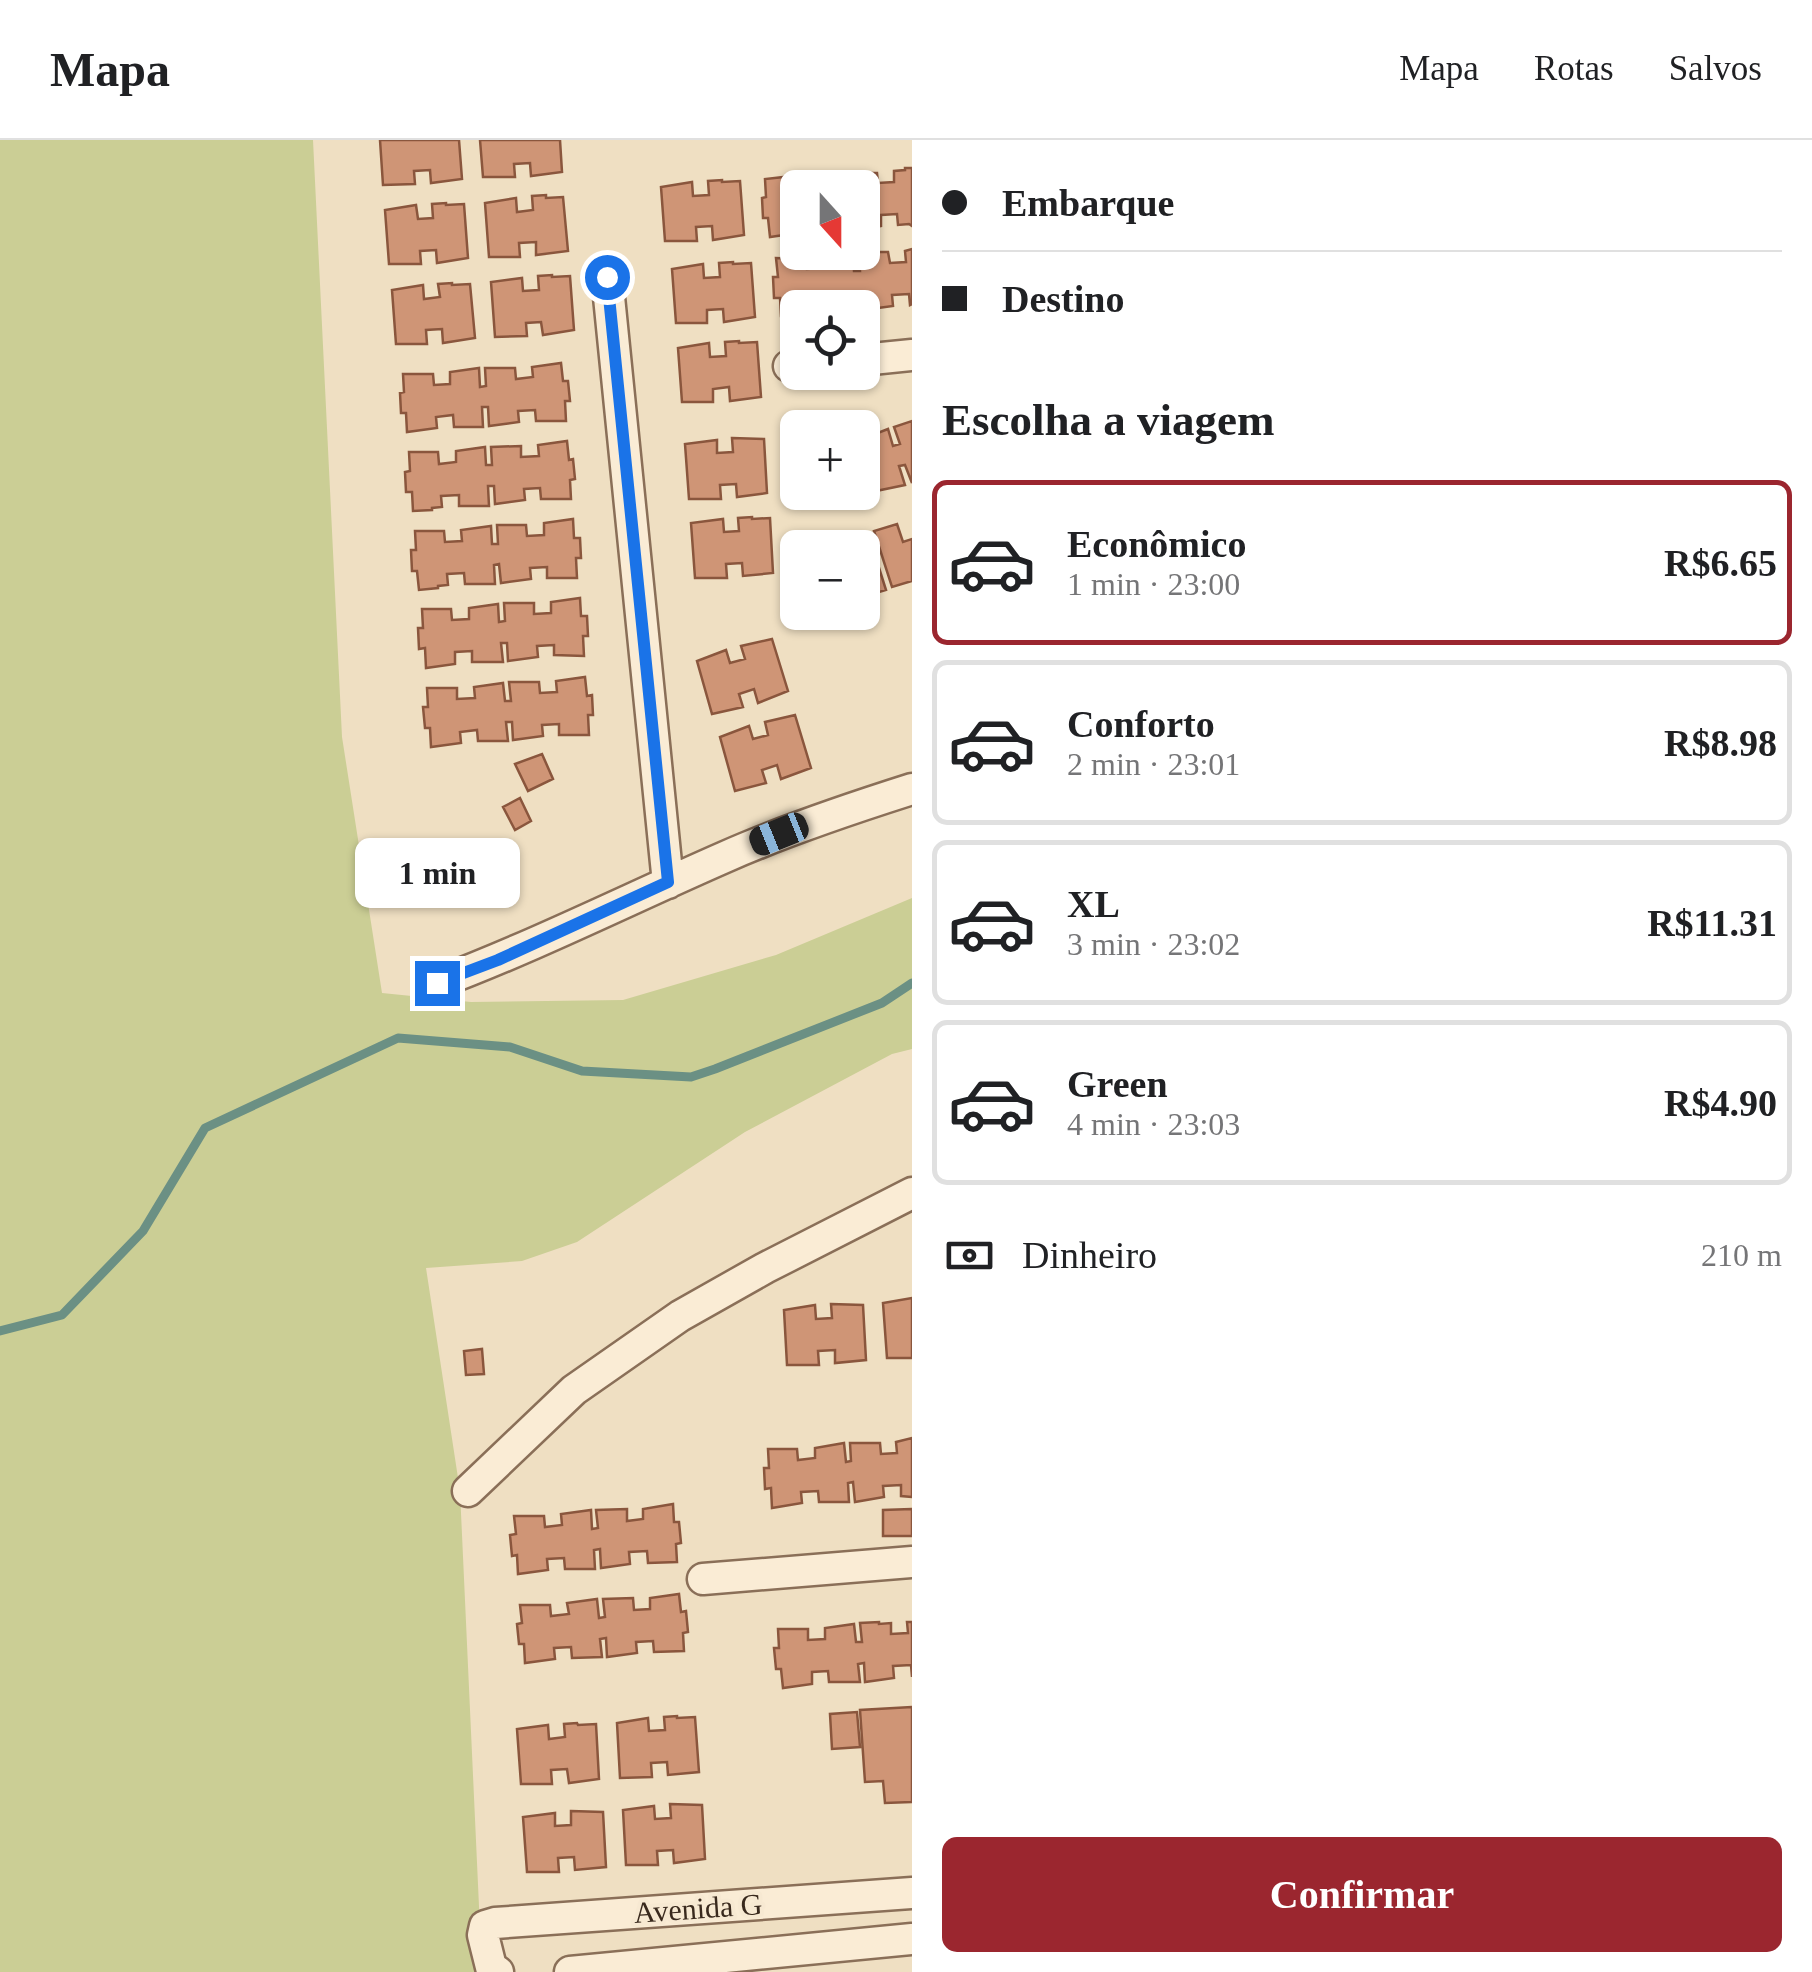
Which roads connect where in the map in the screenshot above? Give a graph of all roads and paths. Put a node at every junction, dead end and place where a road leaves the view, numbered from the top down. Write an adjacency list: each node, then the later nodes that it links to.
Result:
1 (607, 277): 5 (street)
2 (912, 356): 3 (street)
3 (880, 359)
4 (912, 788): 5 (street)
5 (668, 882): 6 (street)
6 (437, 983)
7 (912, 1192): 8 (street)
8 (468, 1491)
9 (912, 1562): 10 (street)
10 (703, 1579)
11 (912, 1893): 13 (street, Avenida G)
12 (912, 1939): 14 (street, Avenida G)
13 (494, 1969)
14 (570, 1972)

